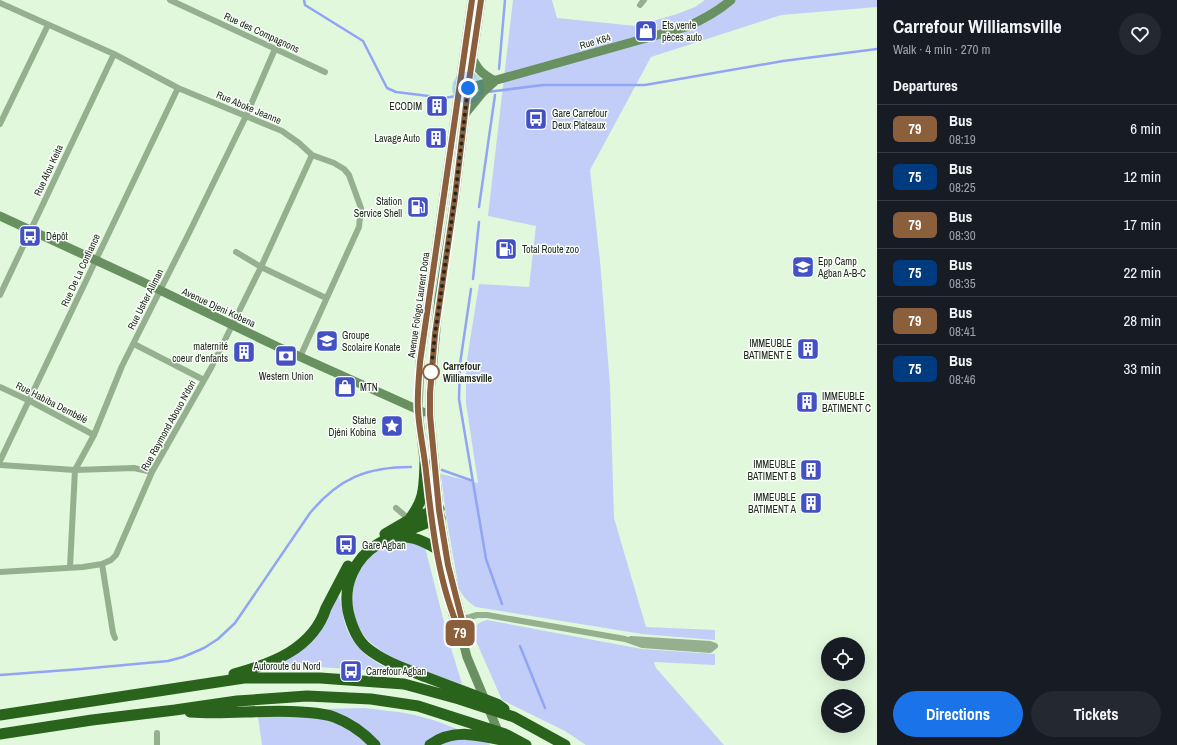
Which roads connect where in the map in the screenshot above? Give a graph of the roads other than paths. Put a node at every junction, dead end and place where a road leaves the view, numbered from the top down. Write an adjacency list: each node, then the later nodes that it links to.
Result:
1 (170, 0): 7 (street, Rue des Compagnons)
2 (472, 0): 13 (main road, Avenue Fologo Laurent Dona)
3 (481, 0): 9 (main road, Avenue Fologo Laurent Dona)
4 (731, 0): 11 (main road, Rue K64)
5 (0, 3): 6 (street, Rue Aboke Jeanne)
6 (48, 25): 8 (street, Rue Aboke Jeanne); 16 (street)
7 (275, 49): 10 (street, Rue des Compagnons); 14 (street, Rue Usher Aliman)
8 (114, 54): 12 (street, Rue Aboke Jeanne); 19 (street, Rue Afou Keita)
9 (472, 58): 11 (main road); 13 (main road, Avenue Fologo Laurent Dona)
10 (325, 72)
11 (495, 81): 13 (main road, Rue K64); 15 (main road)
12 (178, 88): 14 (street, Rue Aboke Jeanne); 21 (street, Rue De La Confiance)
13 (464, 88): 15 (main road, Avenue Fologo Laurent Dona); 32 (main road, Avenue Fologo Laurent Dona)
14 (246, 116): 17 (street, Rue Aboke Jeanne); 23 (street, Rue Usher Aliman)
15 (465, 116): 33 (main road, Avenue Fologo Laurent Dona)
16 (0, 124)
17 (312, 155): 22 (street, Rue Raymond Abouo N'dori); 25 (street, Rue Aboke Jeanne)
18 (0, 216): 19 (main road, Avenue Djeni Kobena)
19 (30, 231): 21 (main road, Avenue Djeni Kobena); 24 (street, Rue Afou Keita)
20 (236, 252): 22 (street)
21 (96, 261): 23 (main road, Avenue Djeni Kobena); 31 (street, Rue De La Confiance)
22 (262, 267): 25 (street); 26 (street, Rue Raymond Abouo N'dori)
23 (160, 292): 26 (main road, Avenue Djeni Kobena); 27 (street, Rue Usher Aliman)
24 (0, 295)
25 (326, 298): 28 (street, Rue Aboke Jeanne)
26 (233, 326): 28 (main road, Avenue Djeni Kobena); 29 (street, Rue Raymond Abouo N'dori)
27 (134, 344): 29 (street); 34 (street, Rue Usher Aliman)
28 (300, 357): 32 (main road, Avenue Djeni Kobena)
29 (204, 380): 39 (street, Rue Raymond Abouo N'dori)
30 (0, 387): 31 (street, Rue Habiba Dembélé)
31 (30, 401): 34 (street, Rue Habiba Dembélé); 35 (street, Rue De La Confiance)
32 (418, 410): 33 (main road, Avenue Djeni Kobena); 36 (main road, Avenue Fologo Laurent Dona)
33 (430, 415): 41 (main road, Avenue Fologo Laurent Dona)
34 (94, 435): 38 (street, Rue Usher Aliman)
35 (0, 461)
36 (425, 463): 41 (main road, Avenue Fologo Laurent Dona); 42 (highway)
37 (0, 465): 38 (street)
38 (75, 470): 39 (street); 46 (street, Rue Usher Aliman)
39 (152, 472): 45 (street, Rue Raymond Abouo N'dori)
40 (396, 508): 42 (street)
41 (435, 515): 42 (highway); 43 (highway); 44 (main road, Avenue Fologo Laurent Dona); 48 (main road, Avenue Fologo Laurent Dona)
42 (409, 520): 51 (highway)
43 (394, 536): 44 (highway); 54 (highway)
44 (437, 549): 48 (main road, Avenue Fologo Laurent Dona)
45 (102, 564): 46 (street); 49 (street)
46 (70, 568): 47 (street)
47 (0, 572)
48 (458, 621): 50 (street); 60 (main road, Avenue Fologo Laurent Dona)
49 (115, 638)
50 (625, 639): 50 (street)
51 (206, 684): 53 (highway, Autoroute du Nord); 54 (highway, Autoroute du Nord)
52 (175, 710): 56 (highway); 58 (highway); 62 (highway)
53 (0, 715)
54 (514, 717): 63 (highway, Autoroute du Nord)
55 (157, 733): 57 (street)
56 (0, 734)
57 (157, 745)
58 (375, 745)
59 (430, 745): 61 (highway)
60 (503, 745)
61 (523, 745)
62 (526, 745)
63 (566, 745)

